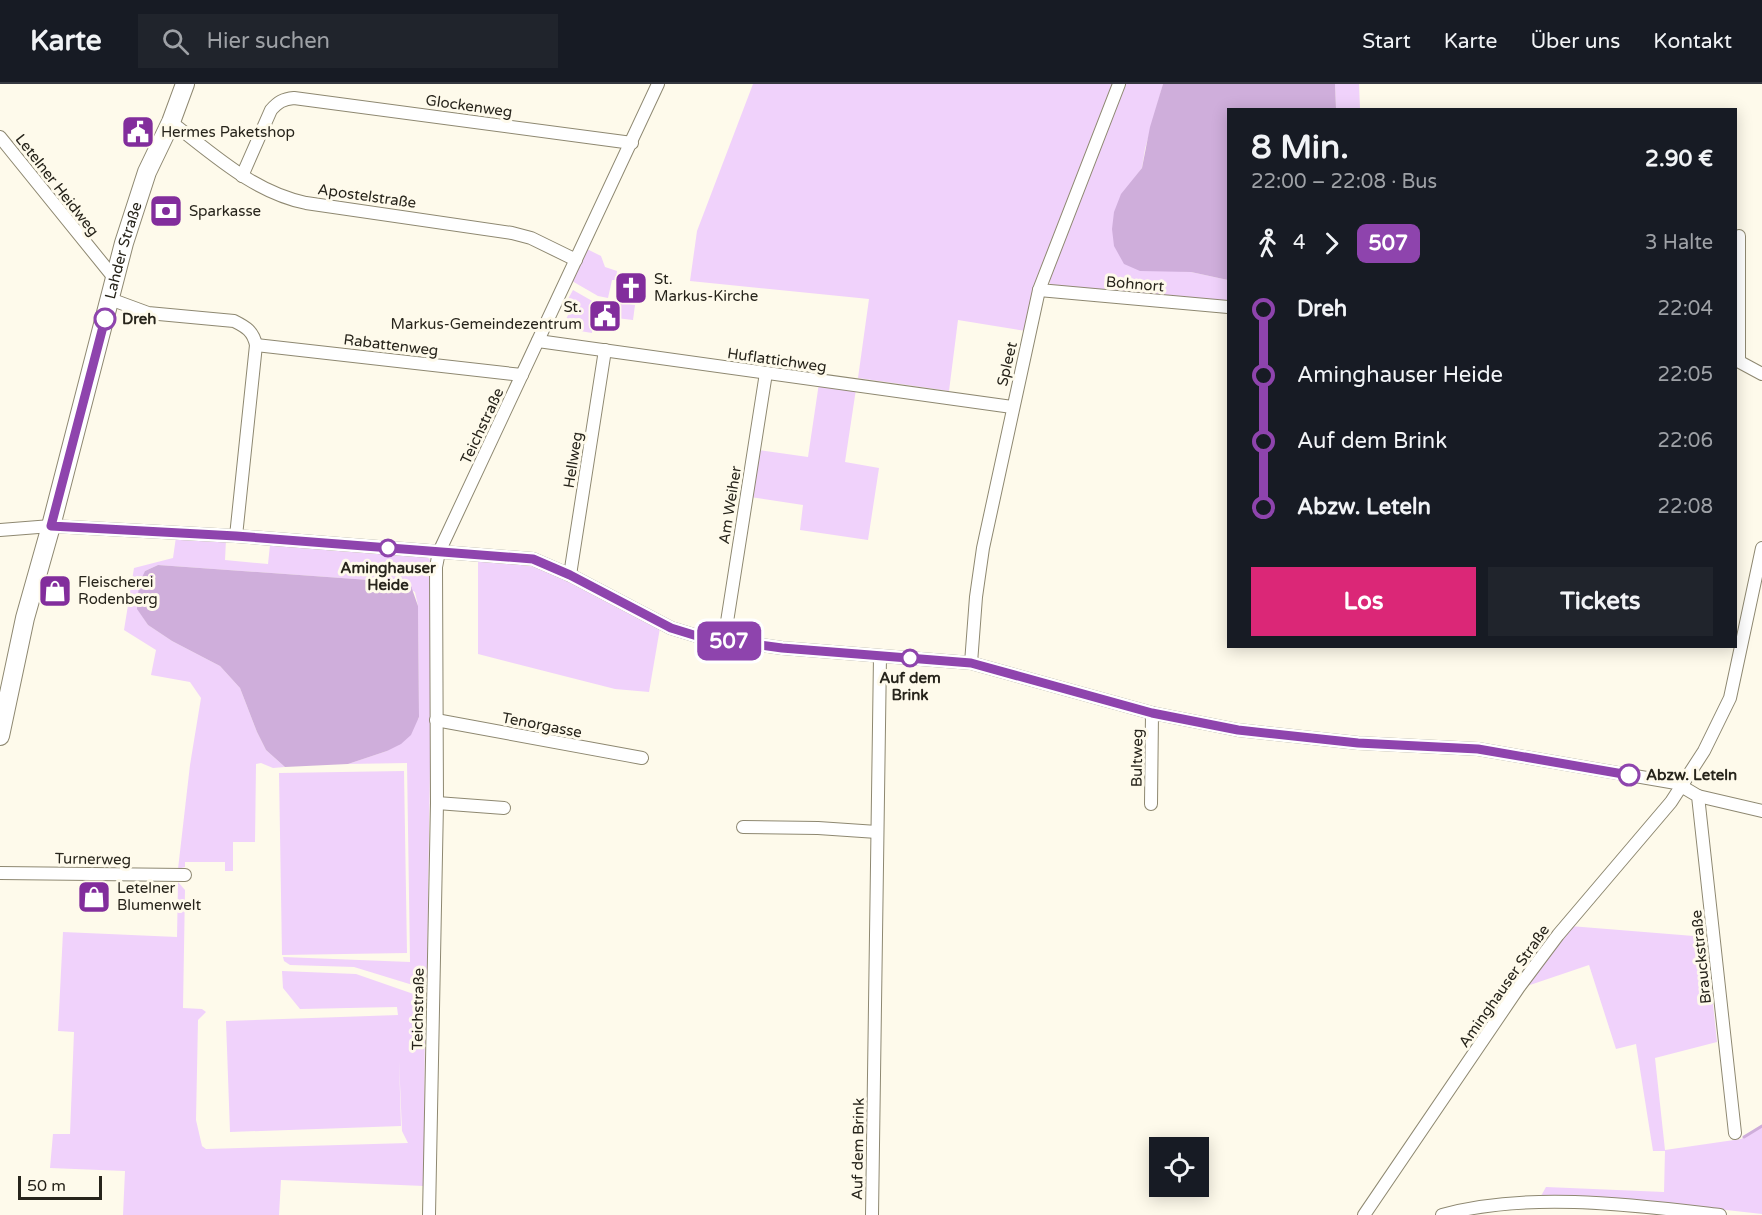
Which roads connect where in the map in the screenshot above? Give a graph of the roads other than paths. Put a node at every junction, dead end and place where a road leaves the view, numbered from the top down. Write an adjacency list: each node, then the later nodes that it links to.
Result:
1 (185, 84): 4 (street, Lahder Straße)
2 (658, 84): 6 (street, Teichstraße)
3 (1119, 84): 11 (street, Spleet)
4 (171, 122): 7 (street, Apostelstraße); 10 (street, Lahder Straße)
5 (0, 137): 10 (street, Letelner Heidweg)
6 (632, 143): 7 (street, Glockenweg); 9 (street, Teichstraße)
7 (242, 176): 9 (street, Apostelstraße)
8 (1739, 236): 17 (street)
9 (576, 260): 14 (street, Teichstraße)
10 (115, 279): 12 (street, Lahder Straße)
11 (1039, 290): 13 (street, Bohnort); 21 (street, Spleet)
12 (110, 299): 15 (street); 22 (street, Lahder Straße)
13 (1227, 308)
14 (538, 341): 16 (street, Huflattichweg); 20 (street, Teichstraße)
15 (256, 345): 20 (street, Rabattenweg); 24 (street)
16 (605, 350): 18 (street, Huflattichweg); 27 (street, Hellweg)
17 (1737, 360): 19 (street)
18 (766, 373): 21 (street, Huflattichweg); 28 (street, Am Weiher)
19 (1762, 374)
20 (522, 375): 26 (street, Teichstraße)
21 (1012, 408): 30 (street, Spleet)
22 (51, 526): 23 (street); 24 (street); 33 (street, Lahder Straße)
23 (0, 530)
24 (236, 536): 26 (street)
25 (1762, 548): 35 (street, Aminghauser Straße)
26 (440, 552): 27 (street); 32 (street, Teichstraße)
27 (570, 575): 28 (street)
28 (724, 641): 29 (street)
29 (880, 656): 30 (street); 42 (street, Auf dem Brink)
30 (971, 663): 31 (street)
31 (1152, 713): 35 (street); 38 (street, Bultweg)
32 (436, 720): 34 (street, Tenorgasse); 37 (street, Teichstraße)
33 (0, 736)
34 (642, 758)
35 (1683, 786): 36 (street); 48 (street, Aminghauser Straße)
36 (1698, 796): 40 (street); 45 (street, Brauckstraße)
37 (437, 803): 39 (street); 46 (street, Teichstraße)
38 (1151, 804)
39 (504, 808)
40 (1762, 811)
41 (743, 827): 42 (street)
42 (877, 832): 47 (street, Auf dem Brink)
43 (0, 873): 44 (street, Turnerweg)
44 (185, 875)
45 (1735, 1133)
46 (429, 1215)
47 (872, 1215)
48 (1364, 1215)
49 (1442, 1215): 50 (street)
50 (1720, 1215)

